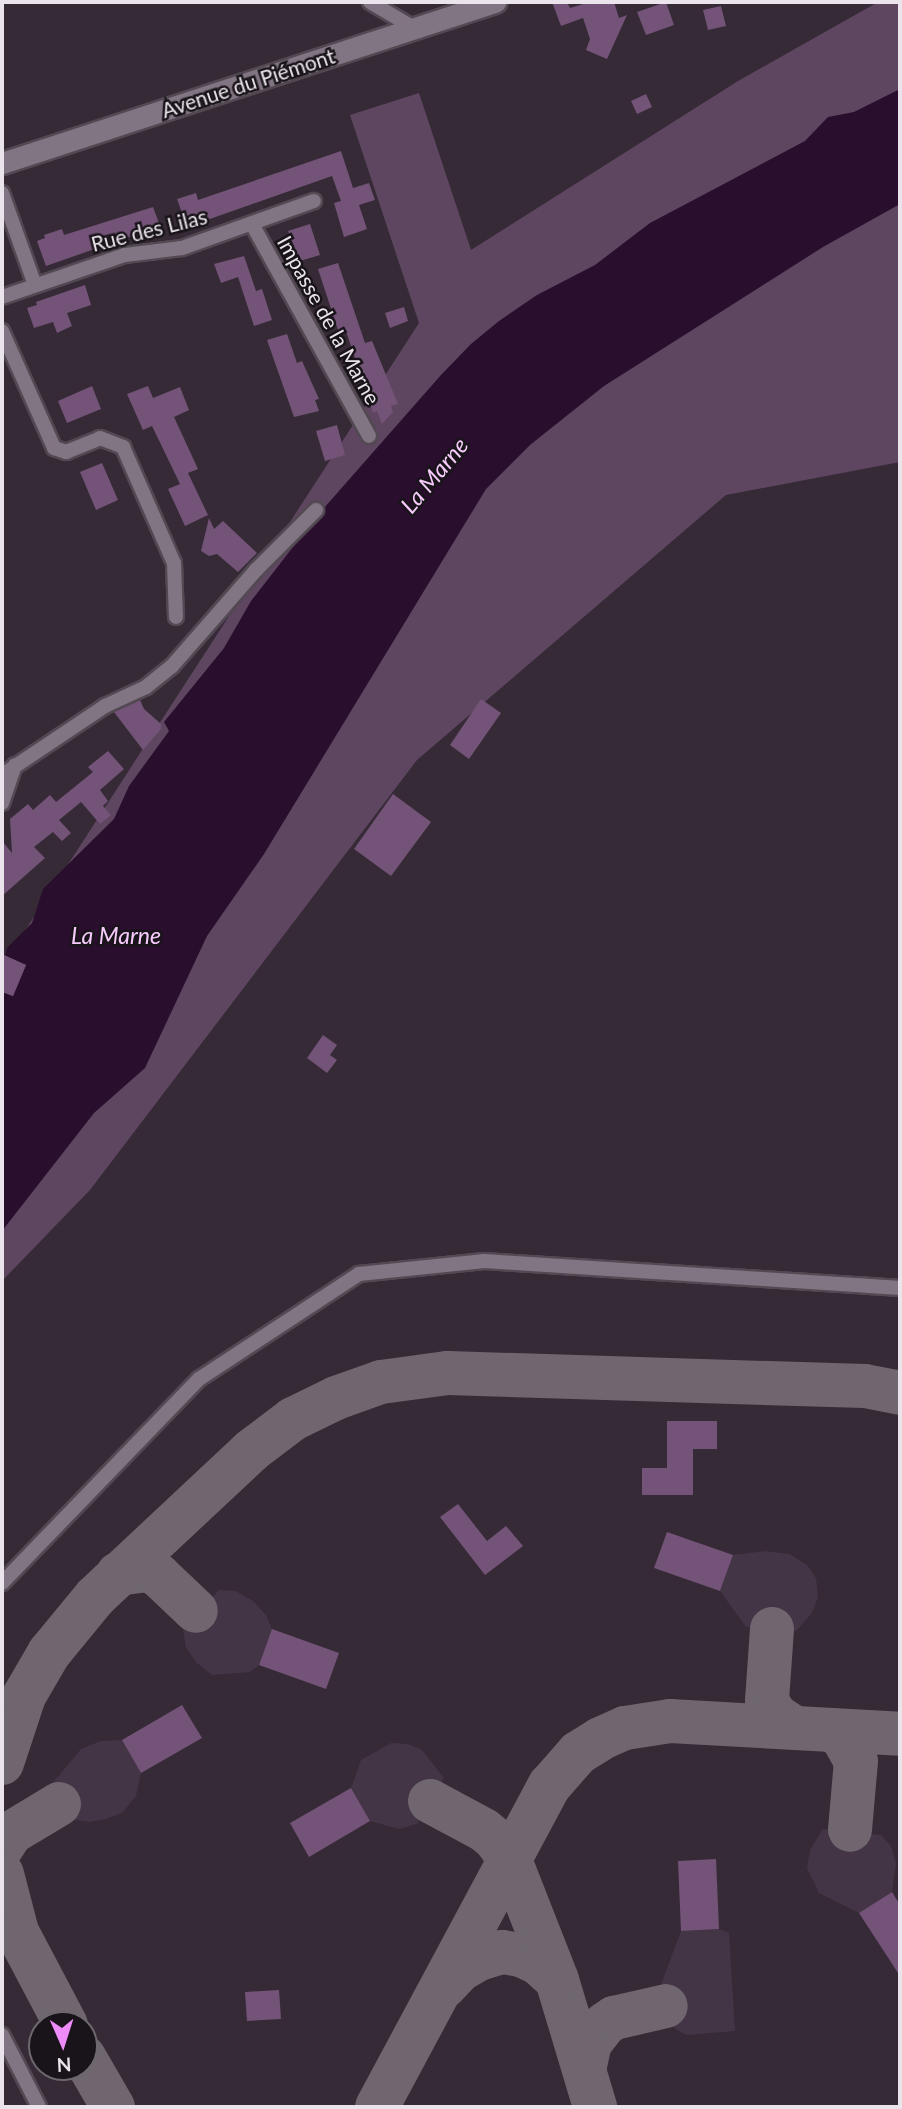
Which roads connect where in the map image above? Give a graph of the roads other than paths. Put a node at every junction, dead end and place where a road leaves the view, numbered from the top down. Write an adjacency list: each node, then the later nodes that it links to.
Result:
1 (370, 2): 3 (street)
2 (495, 2): 3 (main road, Avenue du Piémont)
3 (414, 28): 4 (main road, Avenue du Piémont)
4 (2, 163)
5 (2, 193): 8 (street)
6 (314, 201): 7 (street, Rue des Lilas)
7 (252, 224): 8 (street, Rue des Lilas); 11 (street, Impasse de la Marne)
8 (34, 285): 9 (street, Rue des Lilas)
9 (2, 297)
10 (2, 331): 13 (street)
11 (369, 436)
12 (316, 510): 14 (street)
13 (176, 617)
14 (15, 765): 15 (street); 16 (street)
15 (2, 775)
16 (2, 803)
17 (900, 1288): 18 (street)
18 (2, 1583)
19 (2, 2035): 20 (street)
20 (39, 2107)

